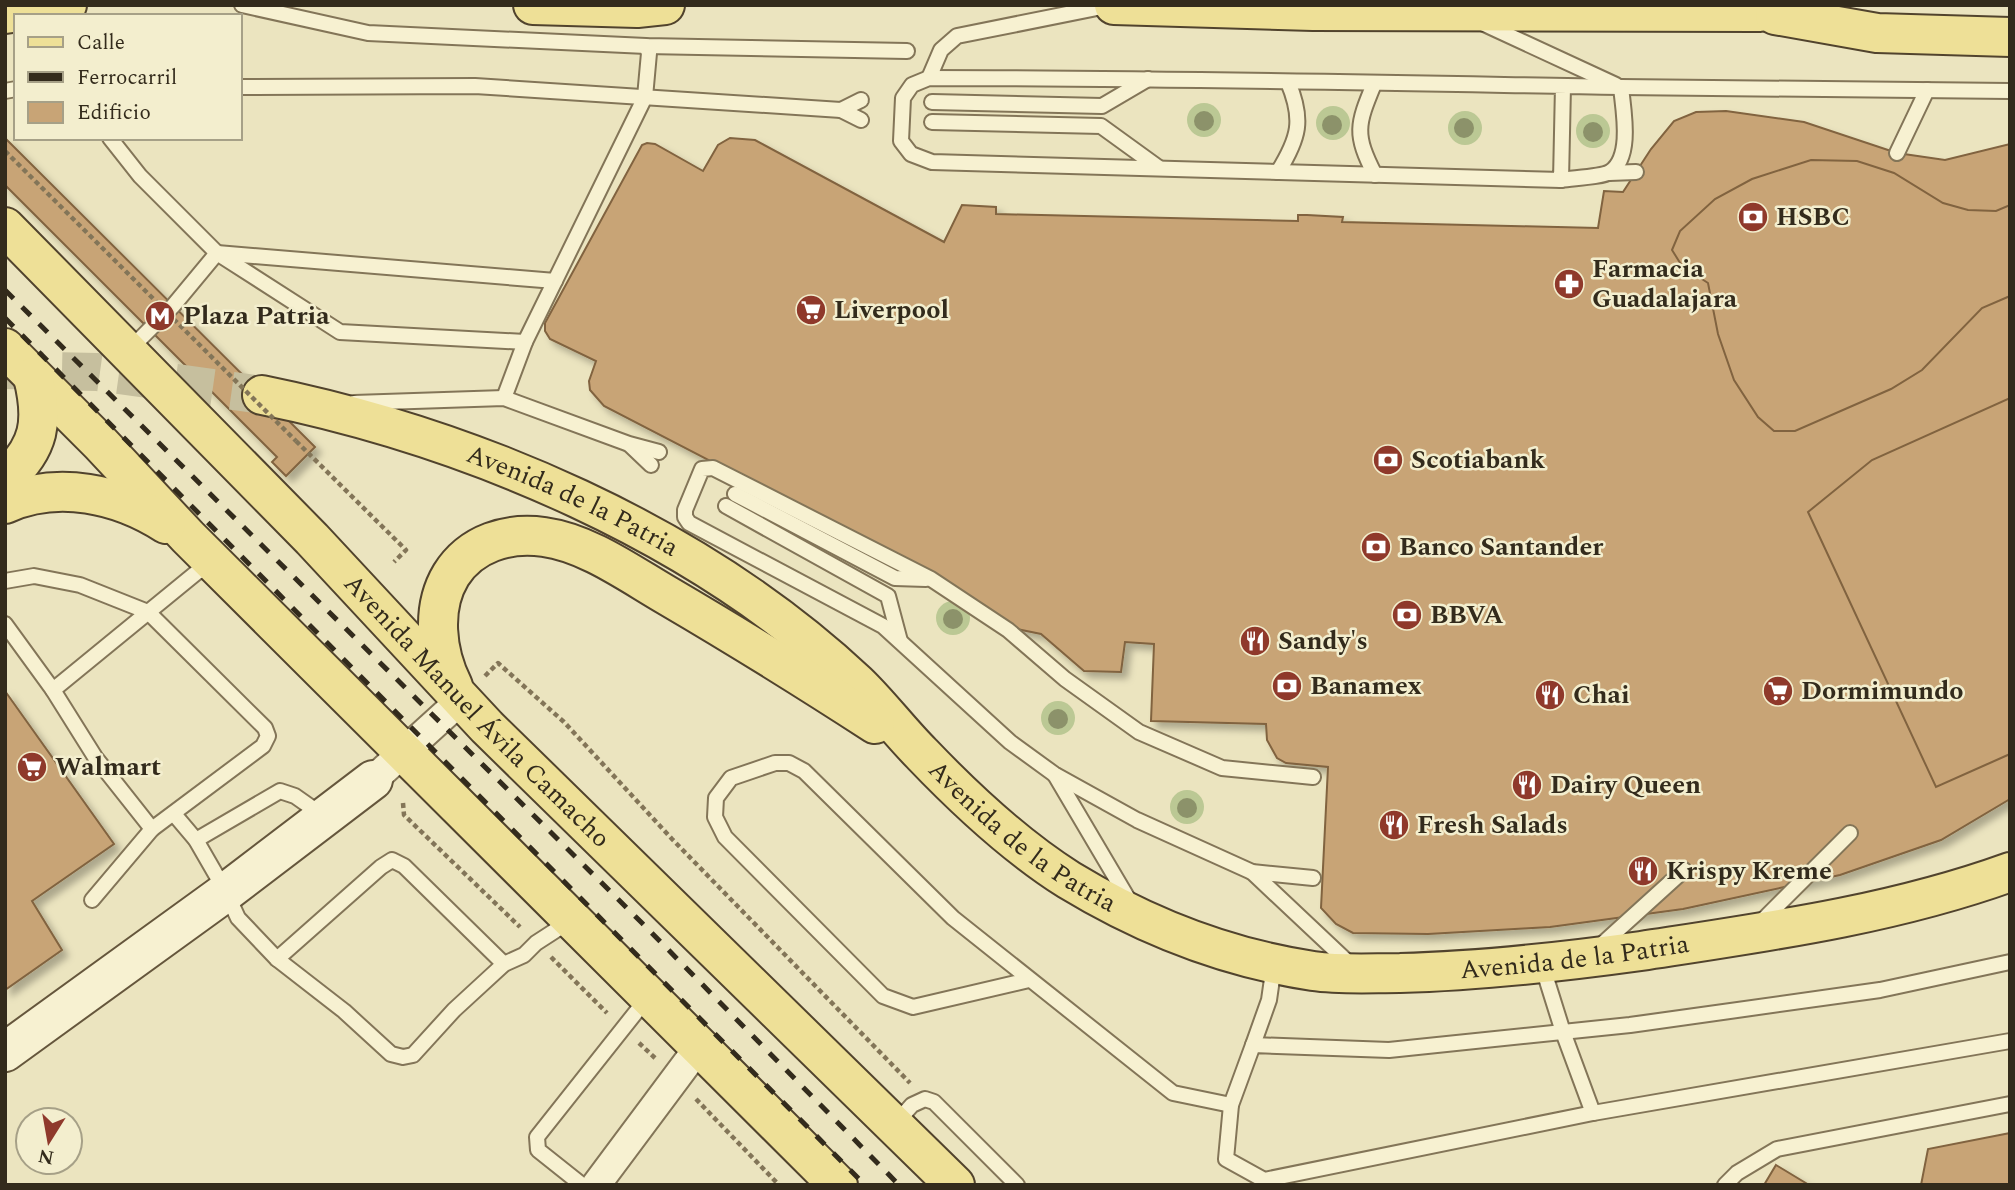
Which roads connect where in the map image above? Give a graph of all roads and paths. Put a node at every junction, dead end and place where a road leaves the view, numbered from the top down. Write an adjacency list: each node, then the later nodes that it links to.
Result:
1 (67, 5): 9 (main road)
2 (242, 5): 11 (lane)
3 (533, 5): 4 (main road)
4 (665, 5)
5 (1113, 5): 7 (main road); 13 (lane)
6 (1807, 5): 8 (main road)
7 (1458, 12): 8 (main road); 19 (lane)
8 (1759, 12): 10 (main road)
9 (5, 14)
10 (2010, 37)
11 (646, 46): 12 (lane); 22 (lane)
12 (907, 51)
13 (929, 78): 14 (lane); 31 (lane)
14 (1149, 78): 15 (lane); 24 (lane)
15 (1288, 82): 16 (lane); 32 (lane)
16 (1374, 83): 17 (lane); 35 (lane)
17 (1563, 86): 19 (lane); 36 (lane)
18 (242, 87): 22 (lane)
19 (1621, 87): 20 (lane); 34 (lane)
20 (1927, 90): 21 (lane); 30 (lane)
21 (2010, 91)
22 (645, 97): 25 (lane); 39 (lane)
23 (861, 100): 25 (lane)
24 (932, 102)
25 (841, 110): 26 (lane)
26 (861, 120)
27 (932, 122): 31 (lane)
28 (112, 140): 38 (lane)
29 (5, 151): 55 (path, bridge)
30 (1897, 153)
31 (1160, 168): 32 (lane)
32 (1278, 172): 35 (lane)
33 (1636, 172): 34 (lane)
34 (1609, 173): 36 (lane)
35 (1375, 175): 36 (lane)
36 (1561, 180)
37 (5, 227): 42 (main road, Avenida Manuel Ávila Camacho)
38 (217, 253): 39 (lane); 40 (lane); 42 (lane)
39 (555, 281): 40 (lane)
40 (525, 342): 45 (lane)
41 (5, 348): 43 (main road)
42 (128, 352): 62 (main road, Avenida Manuel Ávila Camacho)
43 (33, 377): 50 (main road); 54 (main road)
44 (262, 395): 46 (main road, Avenida de la Patria)
45 (504, 398): 46 (lane); 47 (lane)
46 (307, 404): 64 (main road, Avenida de la Patria)
47 (629, 444): 48 (lane); 49 (lane)
48 (659, 452)
49 (651, 465)
50 (5, 479)
51 (736, 494): 56 (lane)
52 (5, 504): 54 (main road)
53 (726, 506): 60 (lane)
54 (201, 550): 58 (lane); 63 (main road)
55 (394, 562)
56 (931, 579): 60 (lane); 66 (lane)
57 (5, 581): 58 (lane)
58 (148, 612): 61 (lane); 68 (lane)
59 (5, 624): 61 (lane)
60 (900, 641): 65 (lane)
61 (53, 690): 70 (lane)
62 (461, 700): 63 (street); 64 (main road); 101 (path); 105 (main road, Avenida Manuel Ávila Camacho)
63 (403, 753): 67 (street); 82 (main road)
64 (921, 754): 81 (main road, Avenida de la Patria)
65 (1054, 774): 75 (lane); 81 (lane)
66 (1313, 777)
67 (388, 791): 69 (street); 84 (path)
68 (174, 814): 70 (lane); 72 (lane)
69 (326, 818): 72 (lane); 78 (street)
70 (152, 829): 79 (lane)
71 (1850, 833): 83 (lane)
72 (196, 840): 78 (lane)
73 (2010, 846): 80 (main road, Avenida de la Patria)
74 (1684, 870): 86 (lane)
75 (1252, 872): 77 (lane); 91 (lane)
76 (2010, 872): 80 (main road, Avenida de la Patria)
77 (1313, 878)
78 (226, 892): 85 (lane); 99 (street)
79 (92, 900)
80 (1879, 910): 83 (main road, Avenida de la Patria)
81 (1140, 919): 89 (main road, Avenida de la Patria)
82 (571, 920): 84 (lane); 93 (main road)
83 (1748, 935): 86 (main road, Avenida de la Patria)
84 (536, 943): 88 (lane); 94 (path)
85 (277, 959): 88 (lane); 88 (lane)
86 (1587, 959): 90 (main road, Avenida de la Patria)
87 (2010, 962): 95 (lane)
88 (504, 964)
89 (1274, 964): 91 (main road, Avenida de la Patria); 97 (lane)
90 (1542, 965): 91 (main road, Avenida de la Patria); 95 (lane)
91 (1359, 973)
92 (1029, 980): 92 (lane); 103 (lane)
93 (648, 997): 94 (lane); 98 (main road)
94 (622, 1028): 100 (path); 106 (lane)
95 (1563, 1032): 97 (lane); 104 (lane)
96 (2010, 1041): 104 (lane)
97 (1253, 1045): 103 (lane)
98 (699, 1047): 100 (street); 109 (main road)
99 (5, 1052)
100 (676, 1078): 107 (street); 108 (path)
101 (925, 1099): 105 (lane); 111 (lane)
102 (2010, 1104): 112 (lane)
103 (1231, 1105): 104 (lane)
104 (1593, 1113)
105 (894, 1125): 110 (main road, Avenida Manuel Ávila Camacho)
106 (582, 1185)
107 (596, 1185)
108 (779, 1185)
109 (838, 1185)
110 (955, 1185)
111 (1017, 1185)
112 (1726, 1185)

